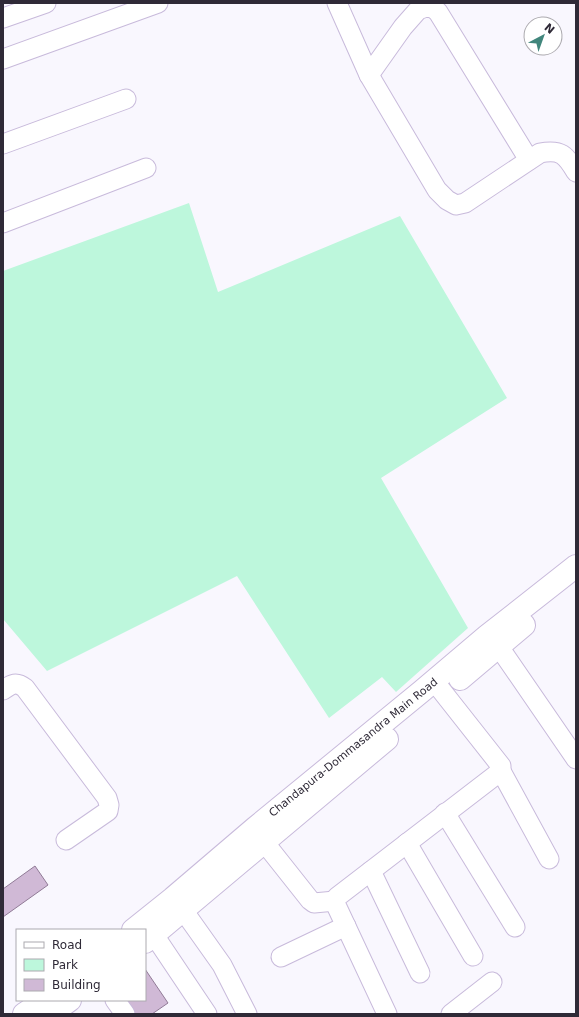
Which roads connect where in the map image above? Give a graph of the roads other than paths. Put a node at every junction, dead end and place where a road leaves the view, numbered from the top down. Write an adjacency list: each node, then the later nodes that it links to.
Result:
1 (46, 3): 4 (street)
2 (158, 3): 5 (street)
3 (337, 3): 6 (street)
4 (3, 18)
5 (3, 59)
6 (369, 75): 9 (street); 9 (street)
7 (126, 98): 8 (street)
8 (3, 144)
9 (529, 160): 10 (street)
10 (573, 160)
11 (146, 168): 12 (street)
12 (3, 223)
13 (576, 566): 16 (main road, Chandapura-Dommasandra Main Road)
14 (576, 582): 15 (main road, Chandapura-Dommasandra Main Road)
15 (499, 647): 16 (main road, Chandapura-Dommasandra Main Road); 18 (street)
16 (438, 687): 19 (street); 22 (main road, Chandapura-Dommasandra Main Road); 30 (main road, Chandapura-Dommasandra Main Road)
17 (3, 690): 21 (street)
18 (576, 759)
19 (501, 771): 20 (street); 24 (street)
20 (445, 813): 23 (street); 29 (street)
21 (66, 840)
22 (264, 842): 26 (street); 27 (main road, Chandapura-Dommasandra Main Road)
23 (407, 843): 25 (street); 32 (street)
24 (548, 859)
25 (371, 871): 26 (street); 34 (street)
26 (336, 901): 28 (street)
27 (183, 910): 31 (main road, Chandapura-Dommasandra Main Road); 41 (street)
28 (346, 926): 33 (street); 42 (street)
29 (515, 927)
30 (134, 929)
31 (149, 938): 40 (street)
32 (473, 956)
33 (281, 957)
34 (420, 973)
35 (492, 982): 43 (street)
36 (116, 1001): 39 (street)
37 (56, 1008): 38 (main road)
38 (24, 1014)
39 (125, 1014)
40 (207, 1014)
41 (247, 1014)
42 (387, 1014)
43 (451, 1014)

